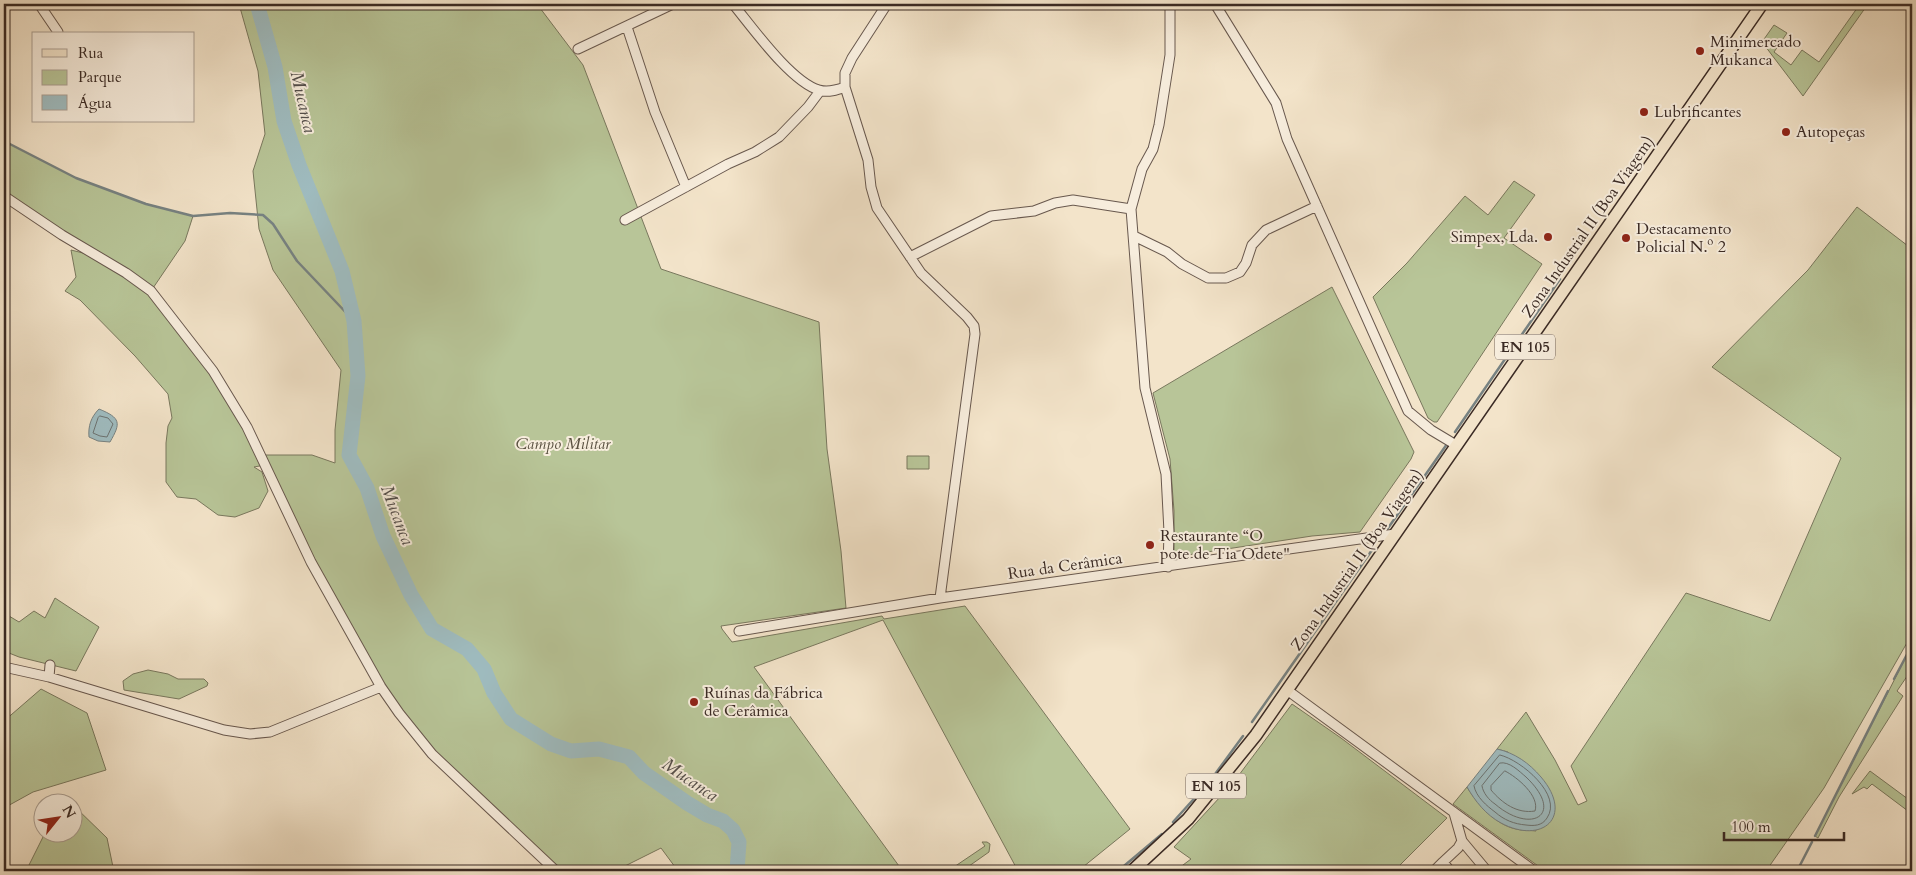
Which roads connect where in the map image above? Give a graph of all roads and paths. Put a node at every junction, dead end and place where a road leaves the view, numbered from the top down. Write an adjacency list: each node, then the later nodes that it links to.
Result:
1 (39, 4): 9 (street)
2 (673, 4): 8 (street)
3 (733, 4): 12 (street)
4 (887, 4): 11 (street)
5 (1170, 4): 16 (street)
6 (1215, 4): 15 (street)
7 (1762, 4): 20 (main road, Zona Industrial II (Boa Viagem) / EN 105)
8 (627, 27): 10 (street); 13 (street)
9 (58, 32)
10 (578, 49)
11 (845, 87): 12 (street); 19 (street)
12 (820, 90): 13 (street)
13 (686, 187): 17 (street)
14 (4, 196): 28 (street)
15 (1317, 206): 18 (street); 20 (street)
16 (1131, 209): 18 (street); 19 (street)
17 (625, 220)
18 (1134, 236): 22 (street)
19 (910, 257): 23 (street)
20 (1456, 445): 21 (main road, Zona Industrial II (Boa Viagem) / EN 105)
21 (1394, 534): 22 (street, Rua da Cerâmica); 29 (main road, Zona Industrial II (Boa Viagem) / EN 105)
22 (1168, 567): 23 (street, Rua da Cerâmica)
23 (940, 598): 24 (street, Rua da Cerâmica)
24 (739, 631)
25 (50, 665): 27 (street)
26 (6, 666): 27 (street)
27 (49, 677): 28 (street)
28 (382, 687): 33 (street)
29 (1287, 690): 30 (street); 34 (main road, EN 105)
30 (1454, 813): 31 (street); 38 (street)
31 (1462, 841): 32 (street); 37 (street)
32 (1443, 862): 35 (street); 36 (street)
33 (556, 871)
34 (1132, 871)
35 (1434, 871)
36 (1450, 871)
37 (1486, 871)
38 (1534, 871)

